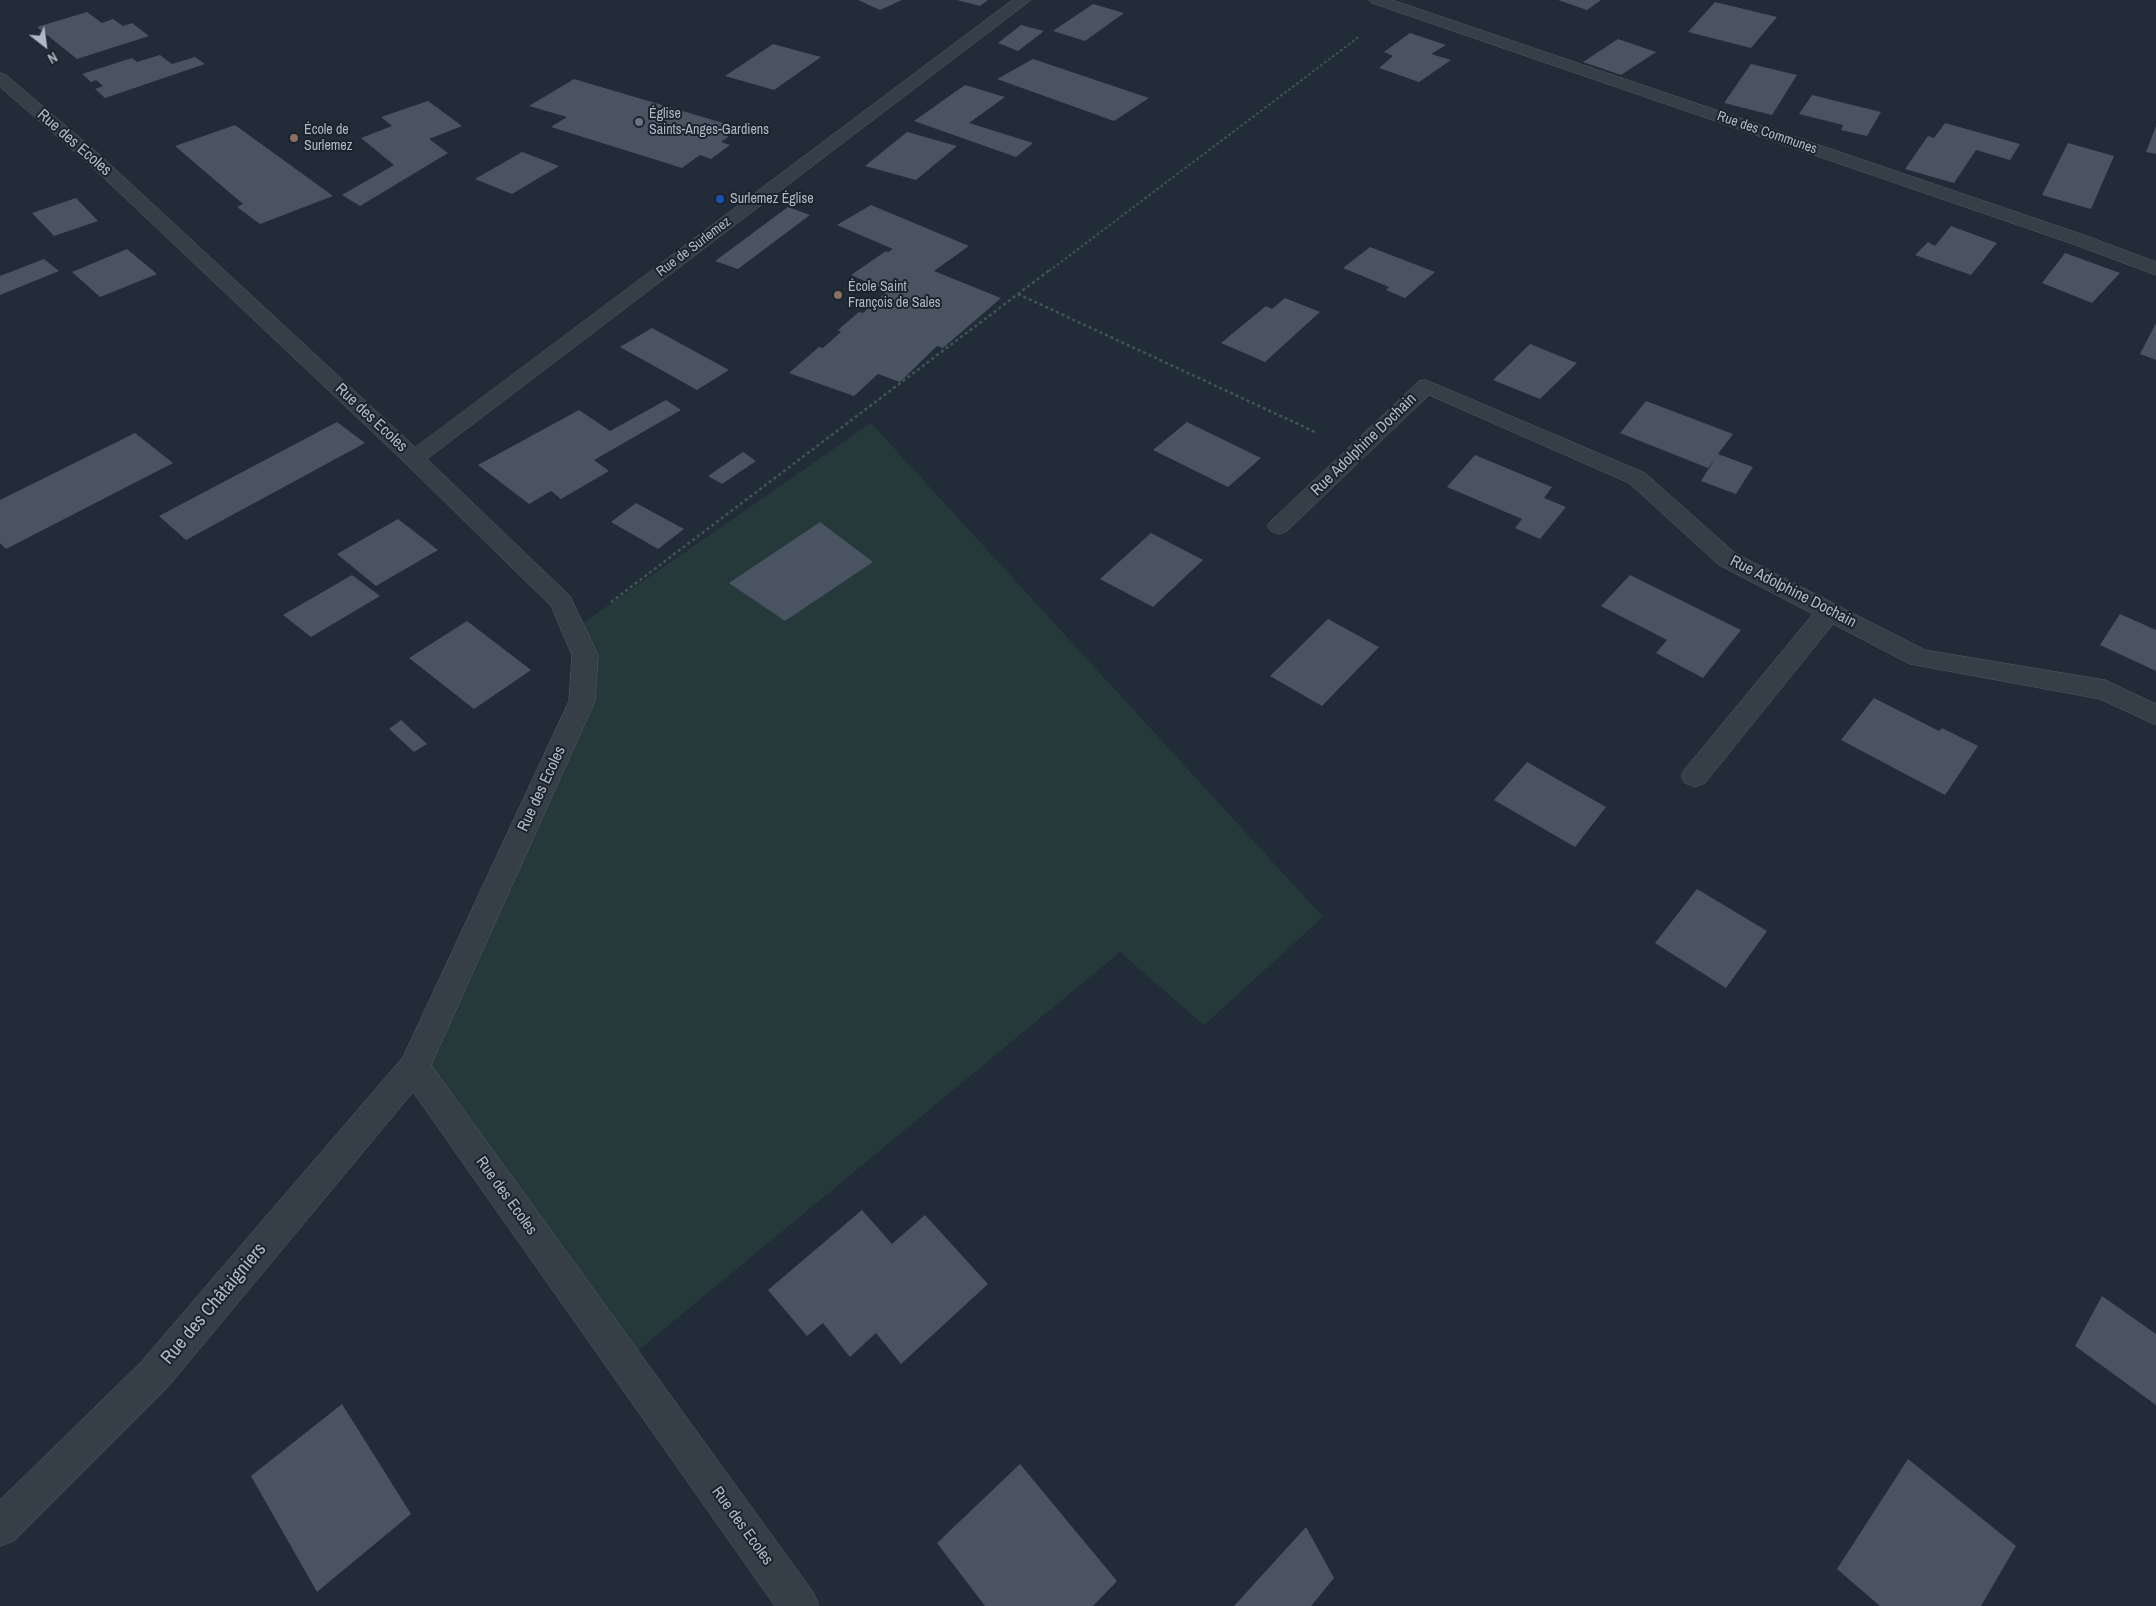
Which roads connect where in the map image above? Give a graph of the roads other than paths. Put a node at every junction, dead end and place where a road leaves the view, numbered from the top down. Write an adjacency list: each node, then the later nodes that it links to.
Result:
1 (1023, 0): 5 (street, Rue de Surlemez)
2 (1377, 0): 4 (street, Rue des Communes)
3 (0, 78): 5 (street, Rue des Ecoles)
4 (2156, 269)
5 (414, 458): 10 (street, Rue des Ecoles)
6 (1279, 526): 7 (street, Rue Adolphine Dochain)
7 (1829, 612): 8 (street, Rue Adolphine Dochain); 9 (street)
8 (2156, 716)
9 (1694, 776)
10 (414, 1068): 11 (street, Rue des Châtaigniers); 12 (street, Rue des Ecoles)
11 (0, 1527)
12 (799, 1606)

